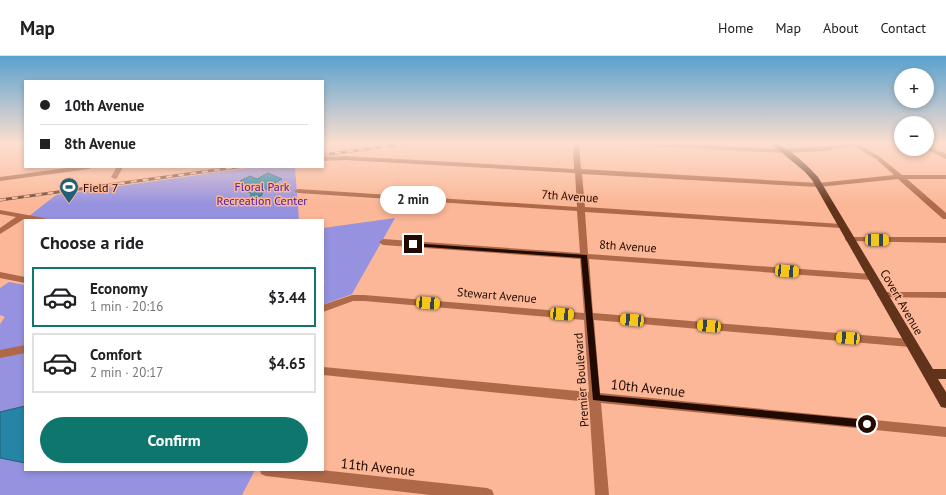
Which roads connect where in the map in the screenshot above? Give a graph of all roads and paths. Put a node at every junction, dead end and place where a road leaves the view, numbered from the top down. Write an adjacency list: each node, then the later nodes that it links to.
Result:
1 (443, 163): 8 (street)
2 (577, 163): 8 (street, Premier Boulevard)
3 (799, 163): 14 (main road, Covert Avenue)
4 (884, 163): 11 (street)
5 (29, 168): 9 (street)
6 (81, 168): 9 (street)
7 (120, 168): 10 (street)
8 (578, 171): 14 (street); 16 (street, Premier Boulevard)
9 (20, 176): 13 (street)
10 (115, 177)
11 (900, 177): 12 (street); 14 (street); 19 (street)
12 (946, 177)
13 (0, 179)
14 (818, 185): 21 (main road, Covert Avenue)
15 (298, 191): 16 (street, 7th Avenue)
16 (581, 209): 21 (street, 7th Avenue); 26 (street, Premier Boulevard)
17 (0, 212): 18 (street)
18 (23, 216): 20 (street); 22 (street)
19 (946, 217)
20 (39, 219)
21 (841, 226): 23 (main road, Covert Avenue)
22 (0, 232)
23 (849, 240): 24 (street); 28 (main road, Covert Avenue)
24 (946, 240)
25 (383, 242): 26 (street, 8th Avenue)
26 (584, 256): 28 (street, 8th Avenue); 33 (street, Premier Boulevard)
27 (0, 275): 29 (street)
28 (871, 276): 30 (main road, Covert Avenue)
29 (24, 280)
30 (882, 295): 31 (street); 34 (main road, Covert Avenue)
31 (946, 296)
32 (324, 309): 33 (street, Stewart Avenue)
33 (589, 316): 34 (street, Stewart Avenue); 40 (street, Premier Boulevard)
34 (910, 342): 38 (main road, Covert Avenue)
35 (24, 350): 36 (street)
36 (0, 354)
37 (324, 371): 40 (street, 10th Avenue)
38 (928, 374): 39 (main road); 41 (main road, Covert Avenue)
39 (946, 374)
40 (596, 398): 42 (street, 10th Avenue); 45 (street, Premier Boulevard)
41 (946, 403)
42 (946, 432)
43 (275, 471): 44 (street, 11th Avenue)
44 (487, 495)
45 (602, 495)

